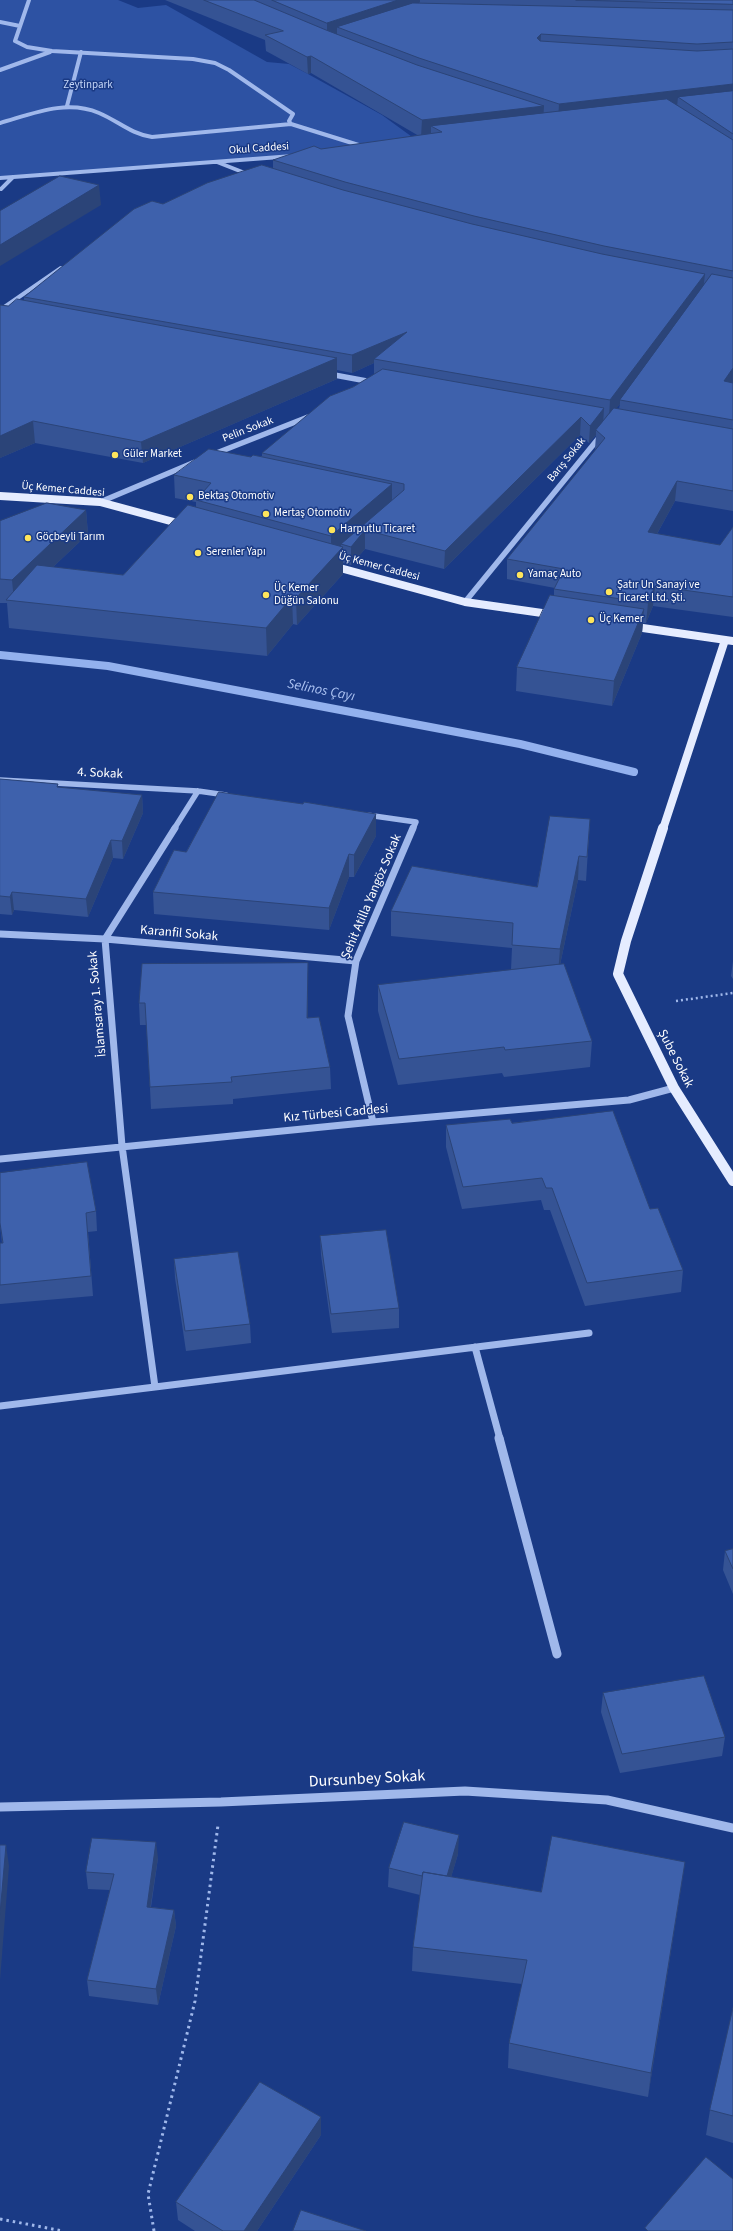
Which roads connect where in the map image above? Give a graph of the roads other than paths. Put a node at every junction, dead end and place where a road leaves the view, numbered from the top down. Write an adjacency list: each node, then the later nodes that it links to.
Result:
1 (29, 0): 3 (street)
2 (0, 22): 3 (street)
3 (20, 26): 4 (street)
4 (52, 51): 5 (street); 6 (street)
5 (81, 52): 7 (street); 9 (street)
6 (0, 70)
7 (67, 106): 8 (street); 9 (street)
8 (0, 123)
9 (291, 124): 10 (street)
10 (352, 149)
11 (299, 155): 12 (street, Okul Caddesi)
12 (214, 162): 13 (street); 15 (street, Okul Caddesi)
13 (248, 174): 14 (street); 17 (street)
14 (256, 176)
15 (13, 177): 16 (street, Okul Caddesi); 18 (street)
16 (0, 178)
17 (238, 178)
18 (1, 189)
19 (64, 266): 20 (street)
20 (0, 310)
21 (0, 313): 22 (street)
22 (8, 314)
23 (326, 373): 24 (street)
24 (369, 390)
25 (314, 415): 27 (street, Pelin Sokak)
26 (605, 430): 33 (street, Barış Sokak)
27 (211, 455)
28 (204, 460): 30 (street)
29 (0, 496): 30 (main road, Üç Kemer Caddesi)
30 (100, 502): 31 (main road, Üç Kemer Caddesi)
31 (195, 527)
32 (330, 563): 33 (main road, Üç Kemer Caddesi)
33 (465, 602): 34 (main road, Üç Kemer Caddesi)
34 (567, 617)
35 (621, 625): 36 (main road)
36 (729, 640): 44 (main road, Şube Sokak)
37 (0, 780): 38 (street, 4. Sokak)
38 (198, 791): 39 (street, 4. Sokak); 42 (street, İslamsaray 1. Sokak)
39 (237, 796)
40 (362, 814): 43 (street, Şehit Atilla Yangöz Sokak)
41 (0, 934): 42 (street, Karanfil Sokak)
42 (105, 939): 43 (street, Karanfil Sokak); 46 (street, İslamsaray 1. Sokak)
43 (356, 961): 45 (street, Şehit Atilla Yangöz Sokak)
44 (674, 1088): 45 (street, Kız Türbesi Caddesi); 48 (main road, Şube Sokak)
45 (373, 1122): 46 (street, Kız Türbesi Caddesi)
46 (122, 1146): 47 (street, Kız Türbesi Caddesi); 51 (street, İslamsaray 1. Sokak)
47 (0, 1159)
48 (733, 1181)
49 (589, 1333): 50 (street)
50 (475, 1347): 51 (street); 53 (street)
51 (155, 1387): 52 (street)
52 (0, 1406)
53 (557, 1654)
54 (0, 1807): 55 (street, Dursunbey Sokak)
55 (733, 1828)

